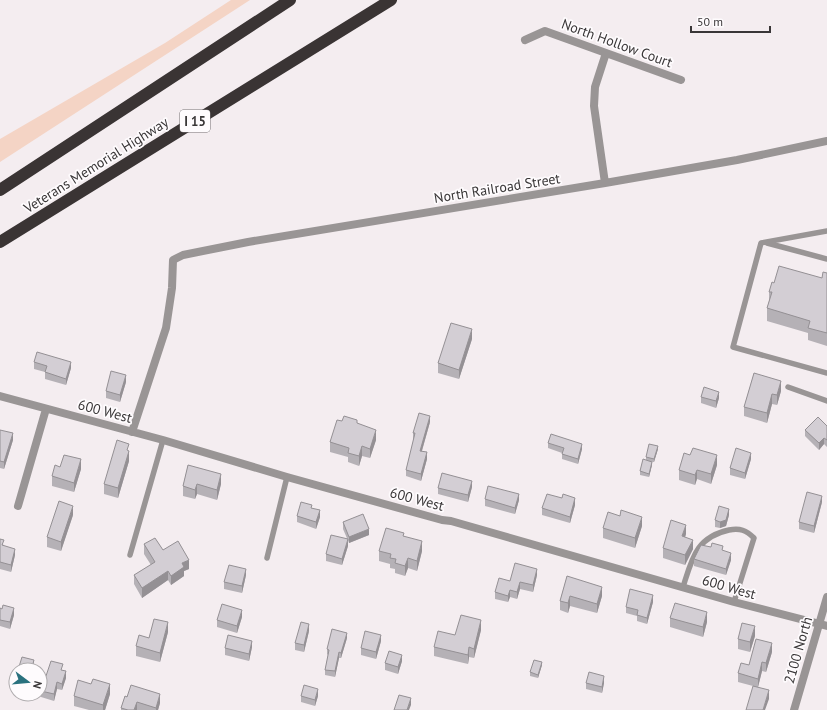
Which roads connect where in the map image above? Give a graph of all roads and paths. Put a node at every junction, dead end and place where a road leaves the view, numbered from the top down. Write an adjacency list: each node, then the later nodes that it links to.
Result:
1 (290, 0): 8 (highway)
2 (391, 0): 10 (highway, Veterans Memorial Highway / I 15)
3 (525, 40): 4 (street, North Hollow Court)
4 (606, 53): 5 (street, North Hollow Court); 7 (street)
5 (681, 80)
6 (827, 141): 7 (street, North Railroad Street)
7 (605, 183): 18 (street, North Railroad Street)
8 (0, 190)
9 (827, 231): 11 (lane)
10 (0, 242)
11 (766, 242): 12 (lane); 13 (lane)
12 (827, 259)
13 (827, 373)
14 (788, 387): 16 (lane)
15 (0, 396): 17 (street, 600 West)
16 (827, 401)
17 (46, 409): 18 (street, 600 West); 21 (street)
18 (132, 432): 19 (street, 600 West)
19 (163, 440): 20 (street, 600 West); 22 (lane)
20 (287, 477): 23 (lane); 24 (street, 600 West)
21 (18, 506)
22 (130, 555)
23 (266, 558)
24 (683, 587): 26 (street, 600 West); 26 (lane)
25 (827, 597): 27 (street, 2100 North)
26 (734, 602): 27 (street, 600 West)
27 (823, 625): 28 (street, 2100 North)
28 (794, 710)

